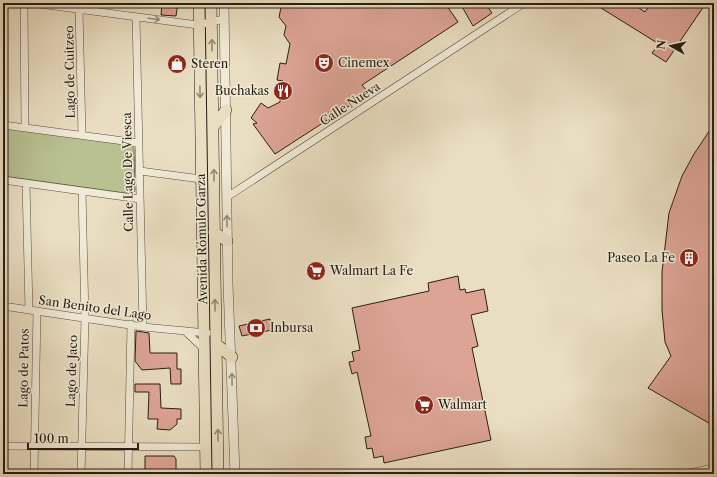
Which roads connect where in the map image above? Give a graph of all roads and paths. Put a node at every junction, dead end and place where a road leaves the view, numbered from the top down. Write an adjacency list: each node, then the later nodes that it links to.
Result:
1 (24, 3): 15 (street)
2 (32, 3): 7 (street)
3 (199, 3): 11 (main road, Avenida Rómulo Garza)
4 (211, 3): 10 (main road, Avenida Rómulo Garza)
5 (224, 3): 9 (street)
6 (524, 3): 23 (street, Calle Nueva)
7 (79, 9): 8 (street); 16 (street, Lago de Cuitzeo)
8 (136, 17): 11 (street, one-way to 11); 17 (street, Calle Lago De Viesca)
9 (224, 19): 10 (street); 12 (street)
10 (211, 23): 11 (street); 14 (main road, Avenida Rómulo Garza, one-way to 10)
11 (198, 25): 19 (main road, Avenida Rómulo Garza, one-way to 19)
12 (226, 110): 14 (main road); 23 (street)
13 (3, 125): 15 (street)
14 (214, 126): 25 (main road, Avenida Rómulo Garza, one-way to 14)
15 (25, 128): 16 (street)
16 (82, 135): 17 (street)
17 (139, 142): 18 (street, Calle Lago De Viesca)
18 (140, 171): 19 (street); 24 (street, Calle Lago De Viesca)
19 (201, 179): 34 (main road, Avenida Rómulo Garza)
20 (3, 180): 21 (street)
21 (26, 183): 22 (street); 28 (street)
22 (82, 191): 24 (street); 30 (street)
23 (227, 196): 26 (street, one-way to 23)
24 (140, 199): 32 (street, Calle Lago De Viesca)
25 (214, 232): 26 (main road); 35 (main road, Avenida Rómulo Garza, one-way to 25)
26 (227, 242): 37 (street)
27 (3, 306): 28 (street, San Benito del Lago)
28 (29, 310): 29 (street, San Benito del Lago)
29 (36, 311): 30 (street, San Benito del Lago); 39 (street, Lago de Patos)
30 (84, 318): 31 (street, San Benito del Lago); 40 (street, Lago de Jaco)
31 (131, 324): 32 (street, San Benito del Lago); 41 (street)
32 (144, 326): 33 (street, San Benito del Lago)
33 (185, 330): 34 (street, San Benito del Lago); 36 (street)
34 (203, 332): 35 (street, San Benito del Lago); 36 (main road, Avenida Rómulo Garza)
35 (216, 339): 37 (main road); 48 (main road, Avenida Rómulo Garza, one-way to 35)
36 (203, 348): 42 (main road, Avenida Rómulo Garza)
37 (232, 358): 49 (street, one-way to 37)
38 (3, 446): 39 (street)
39 (34, 446): 40 (street); 44 (street, Lago de Patos)
40 (81, 446): 41 (street); 45 (street, Lago de Jaco)
41 (129, 447): 42 (street); 46 (street)
42 (206, 447): 47 (main road, Avenida Rómulo Garza)
43 (714, 469): 50 (street)
44 (34, 474)
45 (81, 474)
46 (128, 474)
47 (206, 474)
48 (218, 474)
49 (235, 474)
50 (689, 474)

